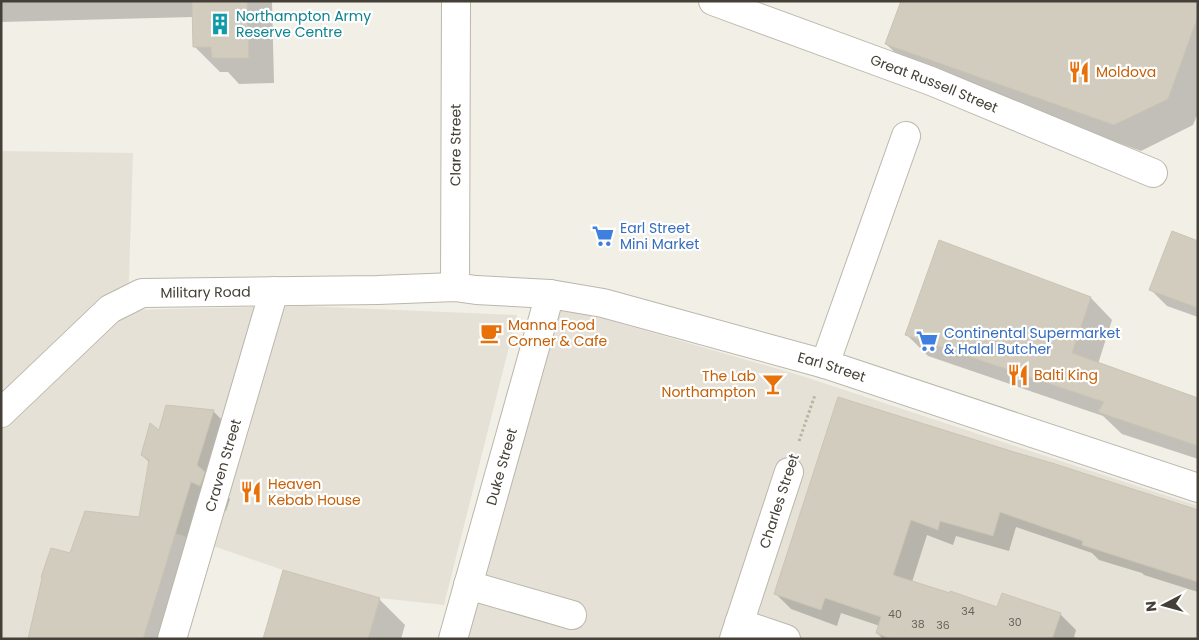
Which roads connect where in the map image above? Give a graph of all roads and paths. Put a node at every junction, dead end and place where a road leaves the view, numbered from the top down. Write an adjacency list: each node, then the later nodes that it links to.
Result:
1 (456, 1): 5 (street, Clare Street)
2 (713, 1): 4 (street, Great Russell Street)
3 (906, 136): 8 (street)
4 (1153, 173)
5 (455, 287): 6 (street, Military Road); 7 (street, Earl Street)
6 (274, 291): 9 (street, Military Road); 15 (street, Craven Street)
7 (550, 294): 8 (street, Earl Street); 12 (street, Duke Street)
8 (825, 364): 10 (path, Charles Street); 11 (street, Earl Street)
9 (1, 413)
10 (789, 472): 14 (street, Charles Street)
11 (1198, 488)
12 (468, 585): 13 (street); 16 (street, Duke Street)
13 (572, 615)
14 (736, 631): 17 (street)
15 (172, 639)
16 (453, 639)
17 (786, 639)

